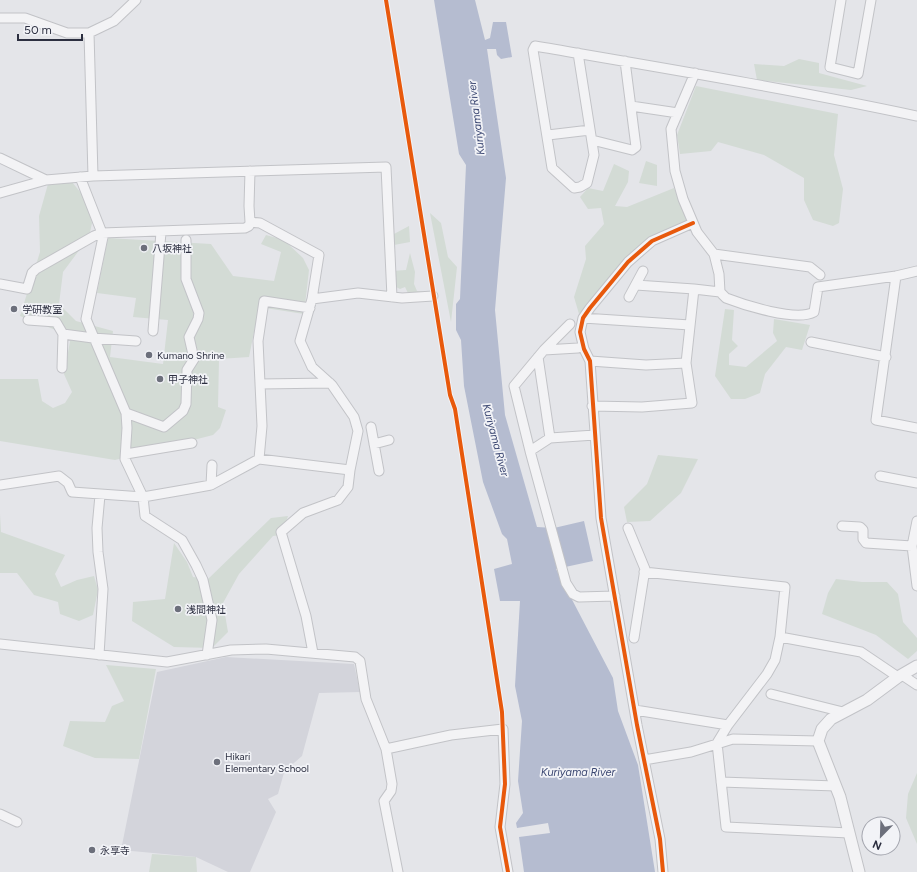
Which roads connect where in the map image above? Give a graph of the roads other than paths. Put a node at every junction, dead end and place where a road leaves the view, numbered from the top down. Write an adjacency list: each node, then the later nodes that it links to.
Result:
1 (136, 0): 5 (street)
2 (841, 0): 3 (street)
3 (871, 0)
4 (0, 18): 5 (street)
5 (89, 33): 17 (street)
6 (578, 53): 7 (street); 12 (street); 13 (street)
7 (625, 61): 8 (street); 9 (street)
8 (695, 74): 10 (street); 11 (street)
9 (631, 106): 10 (street); 14 (street)
10 (678, 113): 22 (street)
11 (917, 116)
12 (590, 130): 13 (street); 14 (street)
13 (548, 135): 14 (street)
14 (592, 140)
15 (0, 158): 19 (street)
16 (250, 171): 17 (street); 21 (street); 36 (street)
17 (93, 176): 18 (street)
18 (80, 177): 19 (street); 24 (street)
19 (46, 180): 20 (street)
20 (0, 193)
21 (250, 222): 23 (street); 38 (street)
22 (693, 223): 26 (street); 39 (street)
23 (161, 232): 24 (street); 43 (street)
24 (102, 233): 31 (street); 45 (street)
25 (186, 240): 58 (street)
26 (714, 254): 29 (street); 34 (street)
27 (643, 271): 32 (street)
28 (917, 271): 30 (street)
29 (820, 275)
30 (896, 276): 34 (street); 50 (street)
31 (0, 284)
32 (636, 285): 33 (street); 37 (street)
33 (694, 289): 34 (street); 42 (street)
34 (720, 292)
35 (433, 296): 36 (street)
36 (392, 297): 38 (street)
37 (629, 297)
38 (311, 303): 55 (street); 56 (street)
39 (583, 318): 42 (street); 52 (street)
40 (28, 320): 44 (street)
41 (570, 324): 49 (street)
42 (690, 325): 53 (street)
43 (153, 331)
44 (63, 334): 45 (street); 54 (street)
45 (93, 338): 46 (street); 58 (street)
46 (136, 341)
47 (811, 342): 50 (street)
48 (578, 348): 49 (street)
49 (544, 350): 51 (street)
50 (886, 357): 60 (street)
51 (538, 358): 62 (street); 66 (street)
52 (590, 361): 53 (street); 57 (street)
53 (686, 363): 57 (street)
54 (62, 368)
55 (330, 383): 56 (street); 70 (street)
56 (260, 384): 68 (street)
57 (592, 406): 61 (street)
58 (126, 413): 67 (street)
59 (371, 427): 65 (street)
60 (917, 428)
61 (595, 435): 62 (street); 85 (street)
62 (550, 438): 66 (street)
63 (389, 440): 65 (street)
64 (192, 443): 67 (street)
65 (374, 444): 71 (street)
66 (530, 452): 85 (street)
67 (126, 454): 77 (street)
68 (259, 459): 70 (street); 75 (street)
69 (212, 466): 75 (street)
70 (350, 470): 89 (street)
71 (379, 471)
72 (880, 476): 73 (street)
73 (917, 483)
74 (0, 484): 76 (street)
75 (211, 485): 77 (street)
76 (100, 495): 77 (street); 90 (street)
77 (143, 497): 91 (street)
78 (917, 521): 81 (street)
79 (842, 526): 81 (street)
80 (628, 528): 83 (street)
81 (912, 546): 82 (street)
82 (915, 562): 84 (street)
83 (644, 572): 86 (street); 87 (street)
84 (917, 586)
85 (615, 596): 96 (street)
86 (780, 637): 93 (street); 98 (street)
87 (634, 638)
88 (0, 644): 90 (street)
89 (313, 653): 91 (street); 101 (street)
90 (99, 654): 91 (street)
91 (207, 655)
92 (917, 666): 93 (street)
93 (900, 676): 94 (street); 97 (street)
94 (917, 685)
95 (771, 694): 97 (street)
96 (635, 710): 98 (street); 102 (street)
97 (843, 712): 99 (street)
98 (728, 725): 100 (street)
99 (818, 741): 100 (street); 104 (street)
100 (718, 743): 102 (street); 103 (street)
101 (386, 748): 108 (street); 109 (street)
102 (644, 760): 110 (street)
103 (721, 782): 104 (street); 107 (street)
104 (836, 786): 107 (street)
105 (0, 814): 106 (street)
106 (16, 822)
107 (849, 833): 111 (street)
108 (398, 872)
109 (508, 872)
110 (663, 872)
111 (859, 872)

